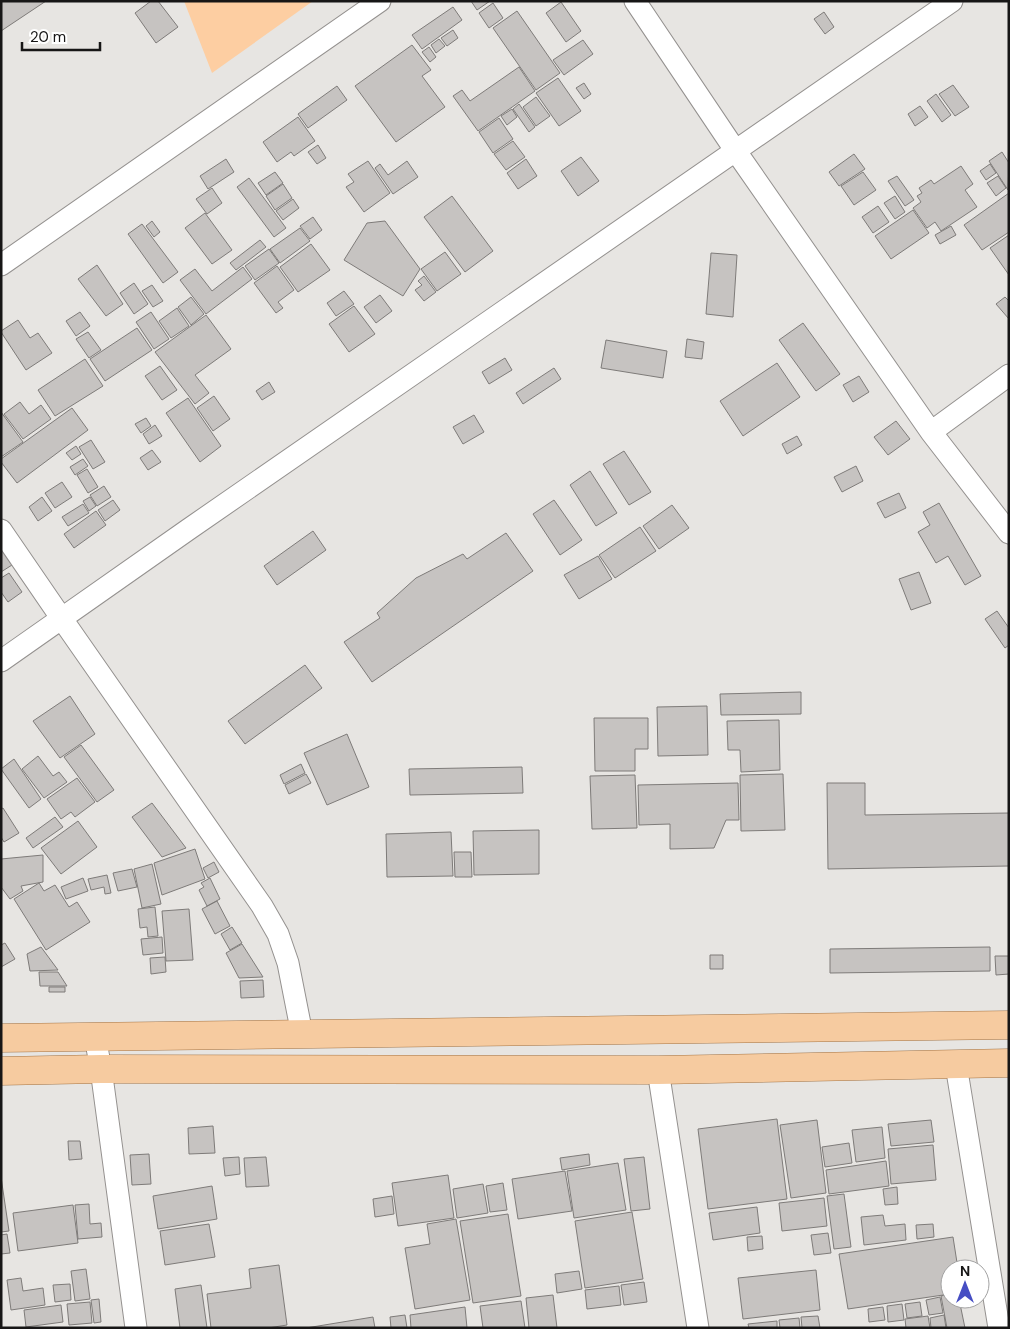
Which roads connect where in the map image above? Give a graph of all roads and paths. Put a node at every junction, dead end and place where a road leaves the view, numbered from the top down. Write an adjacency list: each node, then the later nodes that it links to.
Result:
1 (380, 1): 5 (street)
2 (635, 1): 4 (street)
3 (952, 1): 4 (street)
4 (735, 150): 7 (street); 10 (street)
5 (1, 265)
6 (1009, 375): 7 (street)
7 (930, 432): 9 (street)
8 (1, 530): 10 (street)
9 (1009, 533)
10 (62, 620): 11 (street); 13 (street)
11 (1, 661)
12 (1009, 1025): 13 (main road)
13 (302, 1034): 14 (main road)
14 (95, 1037): 15 (main road); 18 (street)
15 (1, 1038)
16 (1009, 1063): 17 (main road)
17 (956, 1065): 19 (main road); 23 (street)
18 (101, 1069): 19 (main road); 20 (main road); 21 (street)
19 (658, 1070): 22 (street)
20 (1, 1071)
21 (136, 1328)
22 (698, 1328)
23 (999, 1328)

